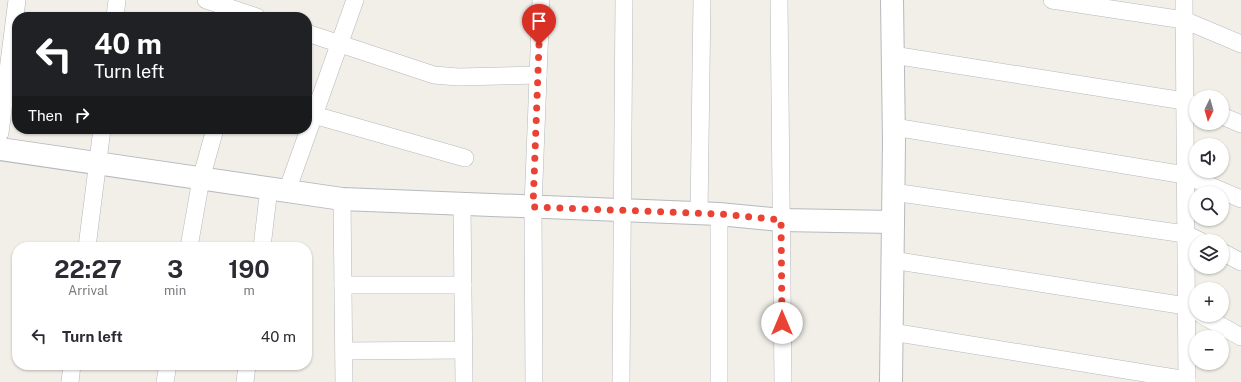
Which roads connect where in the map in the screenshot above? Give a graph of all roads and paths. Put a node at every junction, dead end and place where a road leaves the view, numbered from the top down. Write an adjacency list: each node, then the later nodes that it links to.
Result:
1 (17, 0): 12 (street)
2 (117, 0): 13 (street)
3 (206, 0): 14 (street)
4 (355, 0): 18 (street)
5 (541, 0): 21 (street)
6 (624, 0): 45 (street)
7 (702, 0): 46 (street)
8 (779, 0): 47 (street)
9 (892, 0): 20 (street)
10 (1052, 0): 15 (street)
11 (1184, 0): 15 (street)
12 (15, 12)
13 (116, 12)
14 (238, 12)
15 (1184, 20): 19 (street); 22 (street)
16 (312, 35): 18 (street)
17 (12, 39): 30 (street)
18 (339, 44): 21 (street); 24 (street)
19 (1241, 44)
20 (893, 55): 23 (street); 29 (street)
21 (538, 74): 44 (street)
22 (1189, 90)
23 (1189, 103)
24 (314, 115): 26 (street); 35 (street)
25 (1189, 117): 37 (street)
26 (312, 119)
27 (1229, 119): 28 (street)
28 (1241, 124)
29 (894, 127): 37 (street); 40 (street)
30 (0, 133)
31 (101, 134): 36 (street)
32 (213, 134): 38 (street)
33 (305, 134): 39 (street)
34 (0, 149): 36 (street)
35 (465, 158)
36 (98, 164): 38 (street); 51 (street)
37 (1185, 175): 42 (street); 49 (street)
38 (201, 179): 39 (street); 52 (street)
39 (278, 190): 41 (street); 53 (street)
40 (893, 192): 48 (street); 50 (street)
41 (342, 199): 43 (street); 57 (street)
42 (1241, 199)
43 (462, 204): 44 (street); 58 (street)
44 (533, 207): 45 (street); 75 (street)
45 (623, 210): 46 (street); 76 (street)
46 (709, 214): 47 (street); 77 (street)
47 (781, 220): 48 (street); 78 (street)
48 (893, 222): 55 (street)
49 (1193, 234)
50 (1189, 236)
51 (88, 242)
52 (190, 242)
53 (263, 242)
54 (1229, 256): 56 (street)
55 (892, 260): 59 (street); 62 (street)
56 (1241, 262)
57 (343, 285): 58 (street); 65 (street)
58 (463, 285): 64 (street)
59 (1189, 308)
60 (1190, 322): 69 (street)
61 (1214, 322): 63 (street)
62 (892, 332): 69 (street); 79 (street)
63 (1241, 337)
64 (463, 350): 65 (street); 74 (street)
65 (344, 351): 73 (street)
66 (71, 370): 70 (street)
67 (167, 370): 71 (street)
68 (246, 370): 72 (street)
69 (1187, 381)
70 (70, 382)
71 (165, 382)
72 (245, 382)
73 (344, 382)
74 (464, 382)
75 (534, 382)
76 (621, 382)
77 (719, 382)
78 (783, 382)
79 (891, 382)

